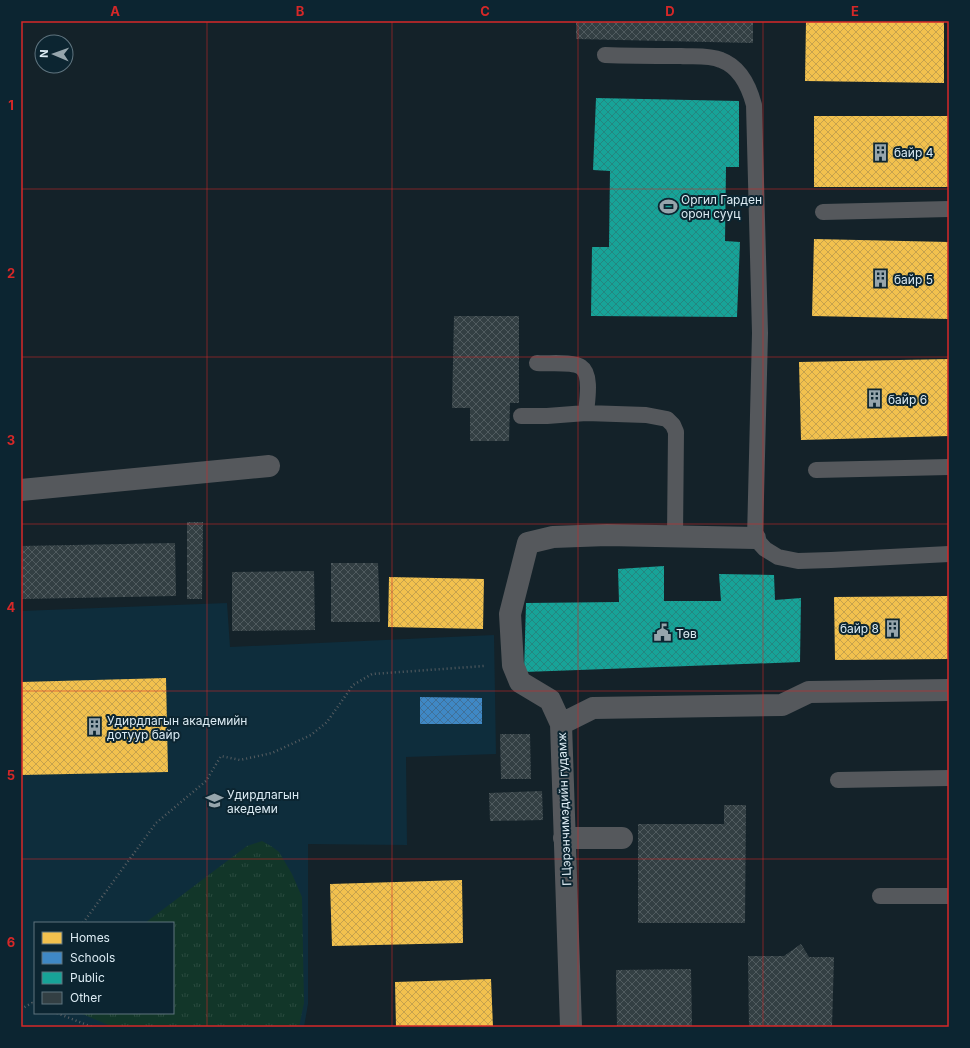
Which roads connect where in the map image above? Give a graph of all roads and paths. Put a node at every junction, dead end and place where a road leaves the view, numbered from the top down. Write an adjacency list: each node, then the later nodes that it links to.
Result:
1 (605, 55): 12 (lane)
2 (949, 209): 3 (lane)
3 (823, 212)
4 (537, 363): 5 (lane)
5 (586, 412): 6 (lane); 11 (lane)
6 (521, 416)
7 (269, 466): 10 (street)
8 (949, 467): 9 (lane)
9 (816, 470)
10 (21, 490)
11 (675, 536): 12 (street); 14 (street, Г.Цэрэнчимэдийн гудамж)
12 (755, 538): 13 (lane)
13 (949, 554)
14 (513, 665): 16 (street, Г.Цэрэнчимэдийн гудамж); 23 (path)
15 (949, 690): 16 (street)
16 (561, 724): 19 (street, Г.Цэрэнчимэдийн гудамж)
17 (949, 778): 18 (lane)
18 (838, 780)
19 (564, 838): 20 (street); 28 (street, Г.Цэрэнчимэдийн гудамж)
20 (622, 838)
21 (880, 896): 22 (lane)
22 (949, 896)
23 (84, 922)
24 (34, 1004): 25 (path)
25 (21, 1009)
26 (60, 1014): 27 (path)
27 (92, 1027)
28 (571, 1027)

